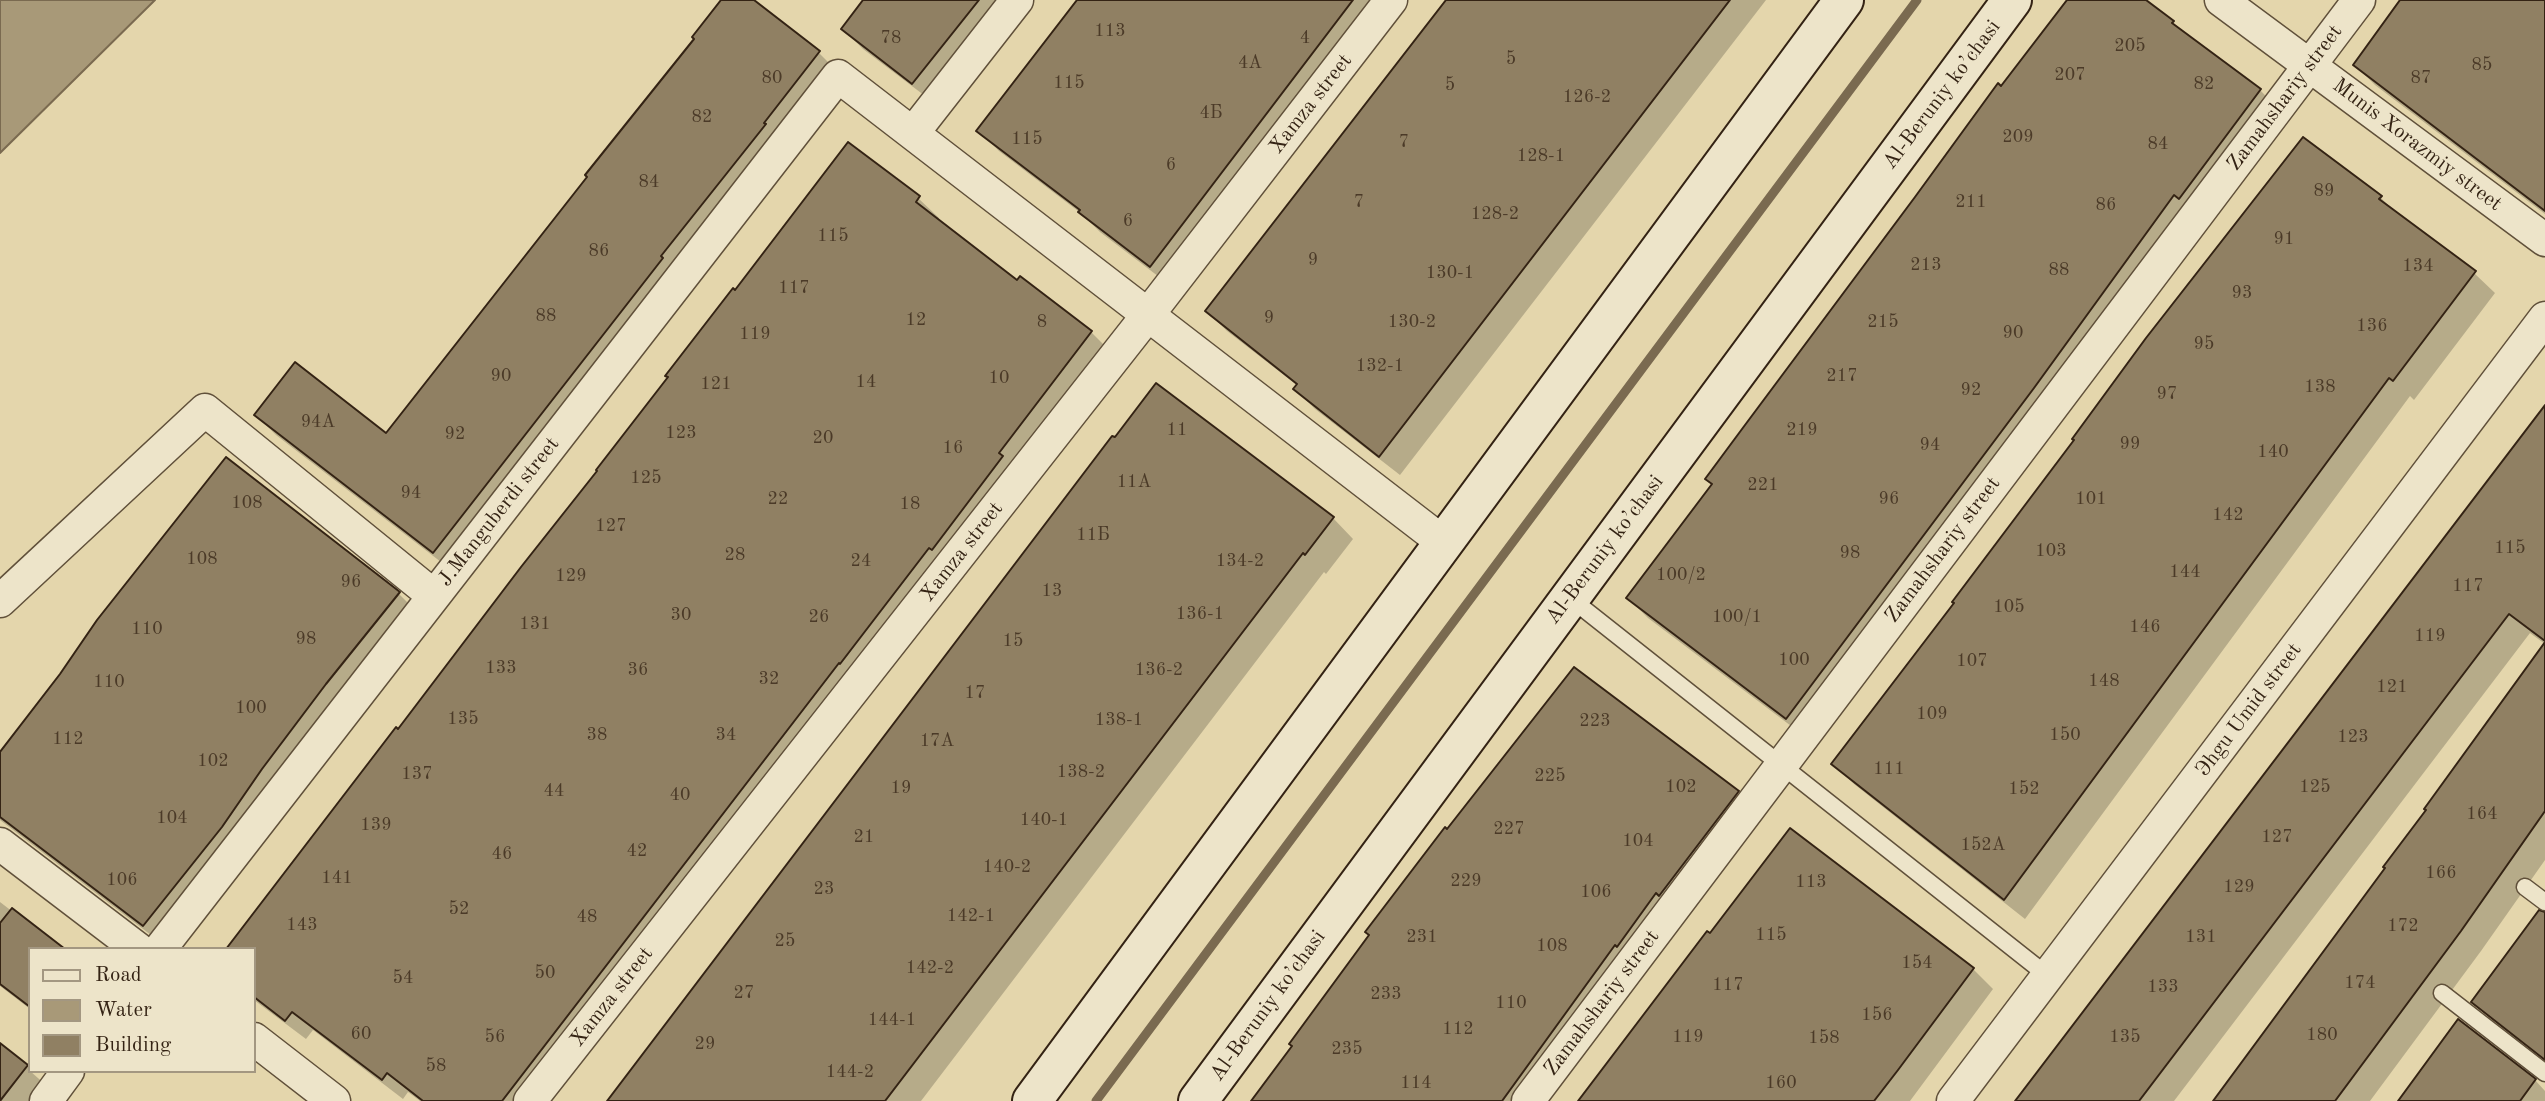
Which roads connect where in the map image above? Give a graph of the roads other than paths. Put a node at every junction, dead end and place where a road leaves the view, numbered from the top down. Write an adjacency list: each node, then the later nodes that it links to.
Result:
1 (1017, 0): 8 (street)
2 (1391, 0): 10 (street, Xamza street)
3 (1844, 0): 12 (main road)
4 (2012, 0): 14 (main road, Al-Beruniy ko’chasi)
5 (2221, 0): 7 (street, Munis Xorazmiy street)
6 (2359, 0): 7 (street, Zamahshariy street)
7 (2309, 65): 9 (street, Munis Xorazmiy street); 16 (street, Zamahshariy street)
8 (913, 133): 10 (street); 13 (street, J.Manguberdi street)
9 (2545, 240)
10 (1147, 316): 12 (street); 29 (street, Xamza street)
11 (2545, 318): 22 (street, Эhgu Umid street)
12 (1444, 543): 30 (main road)
13 (434, 596): 15 (street); 21 (street, J.Manguberdi street)
14 (1570, 597): 16 (lane); 31 (main road, Al-Beruniy ko’chasi)
15 (0, 601)
16 (1782, 765): 22 (lane); 32 (street, Zamahshariy street)
17 (0, 844): 20 (street)
18 (2525, 887): 19 (lane)
19 (2545, 902)
20 (135, 947)
21 (162, 947)
22 (2048, 976): 33 (street, Эhgu Umid street)
23 (2442, 993): 26 (lane)
24 (256, 1040): 28 (street)
25 (67, 1073): 27 (street)
26 (2545, 1073)
27 (46, 1101)
28 (334, 1101)
29 (530, 1101)
30 (1032, 1101)
31 (1198, 1101)
32 (1528, 1101)
33 (1953, 1101)

